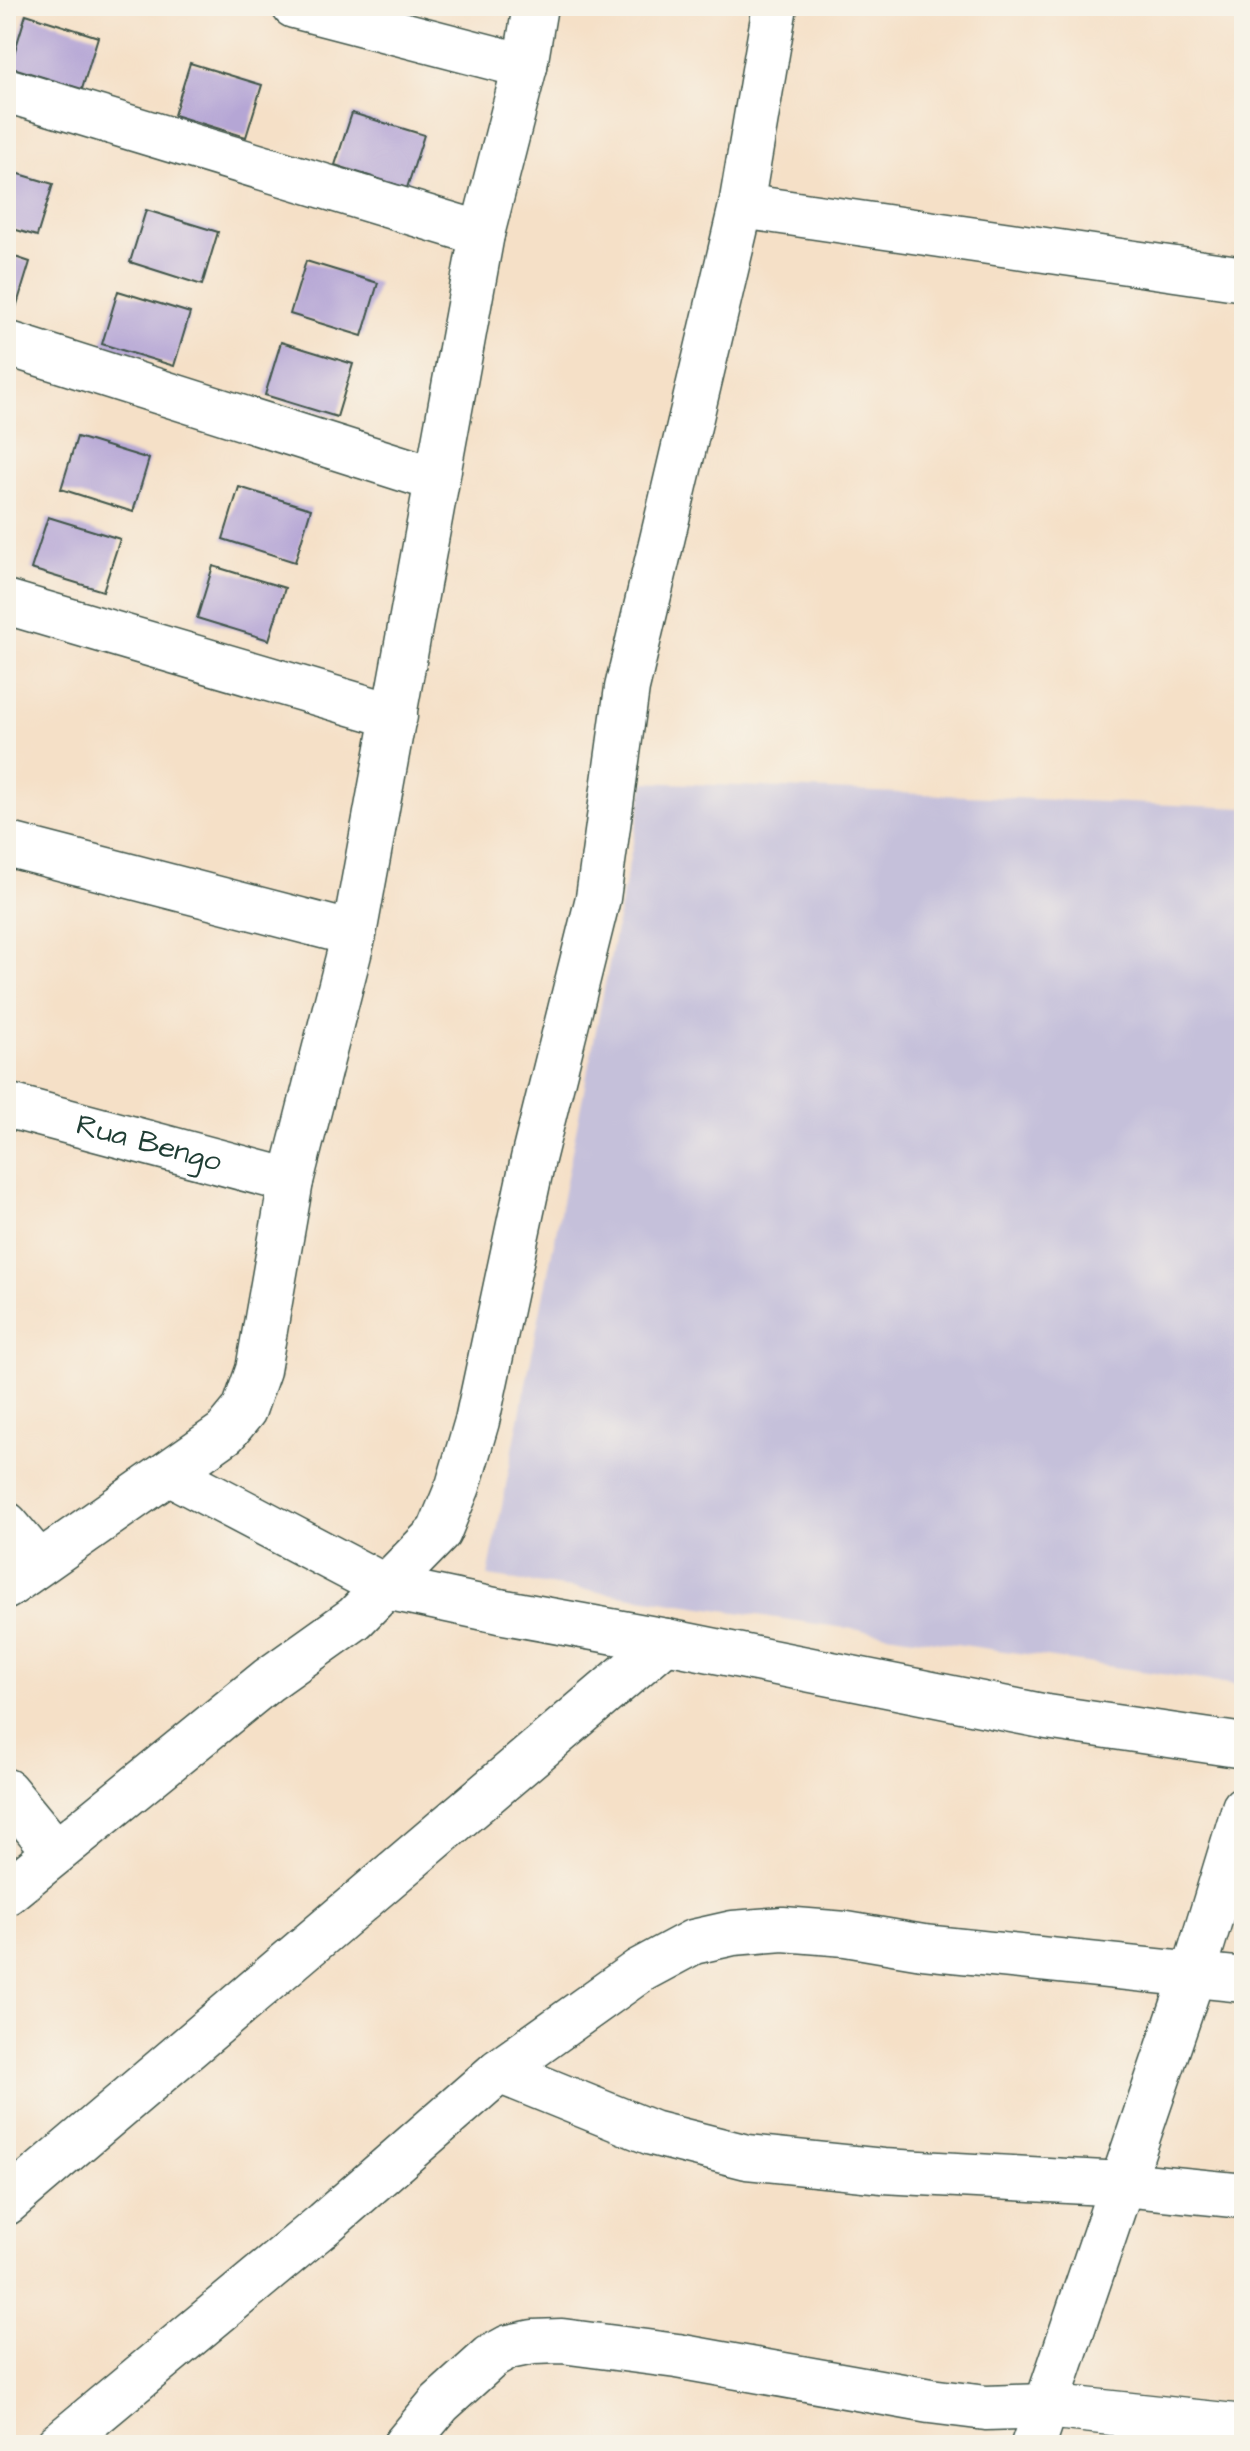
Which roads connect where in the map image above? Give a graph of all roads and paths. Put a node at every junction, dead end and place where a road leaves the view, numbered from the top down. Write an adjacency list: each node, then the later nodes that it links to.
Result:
1 (294, 6): 4 (street)
2 (535, 6): 4 (street)
3 (775, 6): 6 (street)
4 (525, 66): 7 (street)
5 (6, 90): 7 (street)
6 (741, 206): 8 (street); 20 (street)
7 (482, 234): 10 (street)
8 (1244, 279)
9 (6, 343): 10 (street)
10 (435, 479): 12 (street)
11 (6, 602): 12 (street)
12 (395, 716): 14 (street)
13 (6, 844): 14 (street)
14 (354, 934): 16 (street)
15 (6, 1105): 16 (street, Rua Bengo)
16 (291, 1181): 17 (street)
17 (169, 1473): 19 (street); 20 (street)
18 (6, 1524): 19 (street)
19 (22, 1575)
20 (386, 1587): 21 (street); 25 (street)
21 (666, 1641): 22 (street); 32 (street)
22 (1244, 1746)
23 (6, 1791): 25 (street)
24 (1244, 1808): 27 (street)
25 (56, 1852): 26 (street)
26 (6, 1893)
27 (1193, 1975): 28 (street); 29 (street); 30 (street)
28 (1244, 1980)
29 (499, 2071): 30 (street); 35 (street)
30 (1123, 2184): 31 (street); 33 (street)
31 (1244, 2196)
32 (6, 2203)
33 (1040, 2426): 34 (street); 36 (street)
34 (1244, 2427)
35 (58, 2445)
36 (405, 2445)

